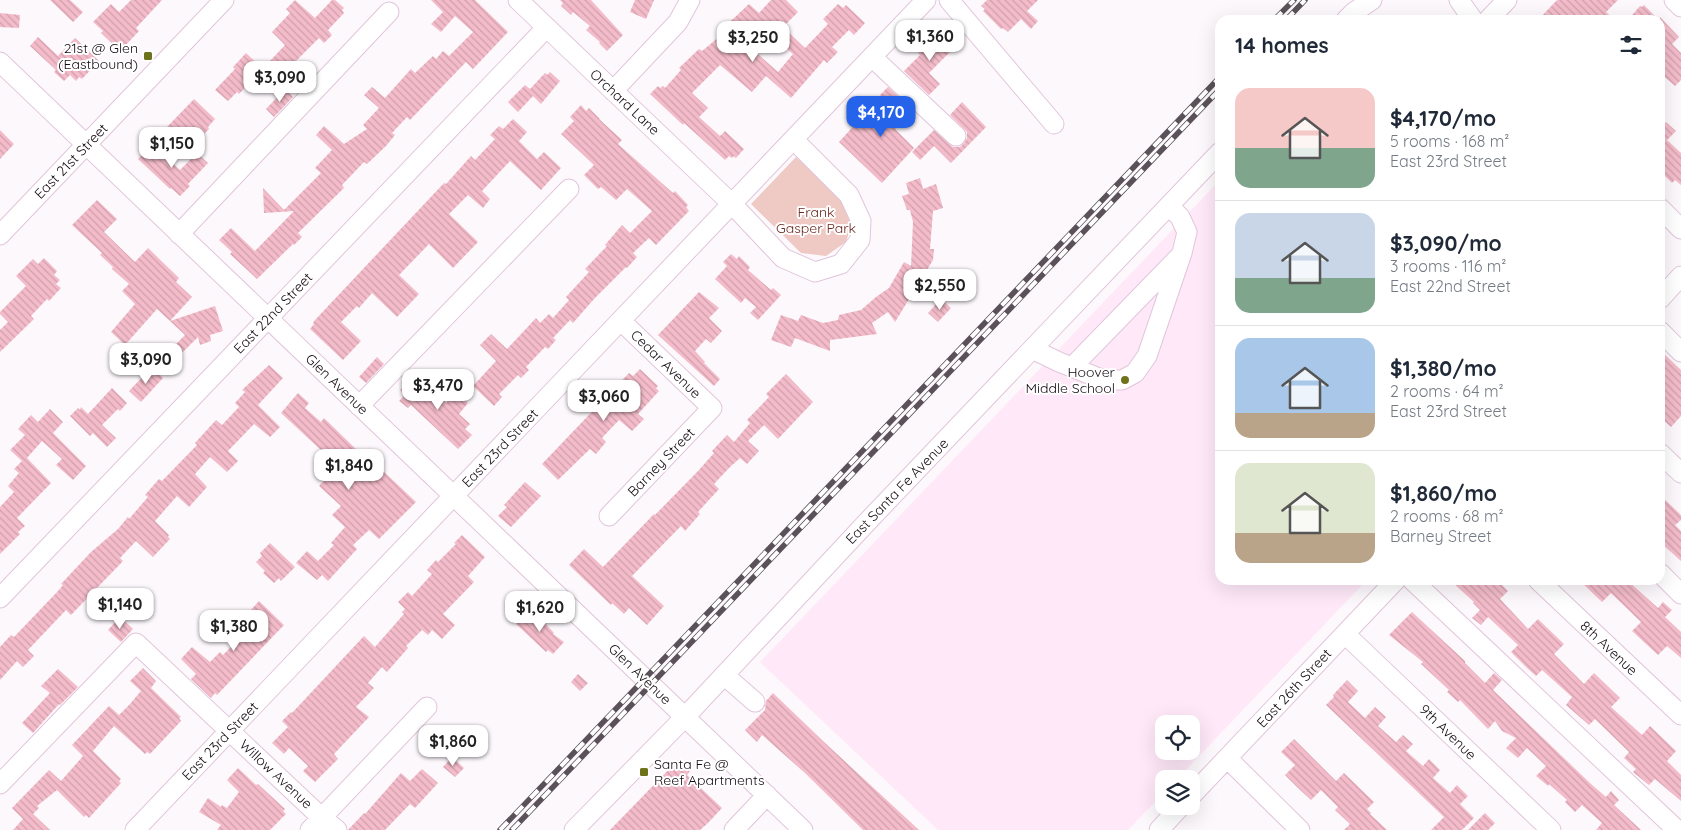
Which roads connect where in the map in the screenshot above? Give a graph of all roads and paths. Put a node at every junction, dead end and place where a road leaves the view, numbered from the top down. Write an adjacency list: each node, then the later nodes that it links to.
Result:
1 (224, 0): 22 (street, East 21st Street)
2 (518, 0): 15 (street, Orchard Lane)
3 (690, 0): 18 (street)
4 (926, 0): 16 (street, East 23rd Street)
5 (949, 0): 19 (street)
6 (1372, 0): 12 (street)
7 (1459, 0): 13 (street)
8 (1507, 0): 14 (street)
9 (1674, 0): 10 (street)
10 (1681, 7)
11 (389, 12): 29 (street)
12 (1351, 15)
13 (1470, 15)
14 (1493, 15)
15 (546, 28): 18 (street, Orchard Lane); 34 (street, East 22nd Street)
16 (872, 57): 20 (street); 21 (street, East 23rd Street)
17 (0, 62): 22 (street, Glen Avenue)
18 (613, 91): 25 (street, Orchard Lane)
19 (1054, 124)
20 (956, 136)
21 (794, 140): 25 (street, East 23rd Street); 25 (street, Orchard Lane)
22 (86, 144): 29 (street, Glen Avenue); 30 (street, East 21st Street)
23 (1215, 157): 26 (street, East Santa Fe Avenue)
24 (569, 189): 40 (street)
25 (732, 204): 35 (street, East 23rd Street)
26 (1169, 206): 31 (street); 37 (street, East Santa Fe Avenue)
27 (1665, 213): 28 (street)
28 (1681, 229)
29 (179, 234): 34 (street, Glen Avenue)
30 (0, 235)
31 (1182, 253): 39 (street); 39 (street)
32 (1681, 276): 33 (street)
33 (1665, 294)
34 (267, 318): 40 (street, Glen Avenue); 51 (street, East 22nd Street)
35 (621, 321): 41 (street, Cedar Avenue); 44 (street, East 23rd Street)
36 (1665, 336): 38 (street)
37 (1032, 349): 39 (street); 53 (street, East Santa Fe Avenue)
38 (1681, 352)
39 (1072, 367)
40 (360, 406): 44 (street, Glen Avenue)
41 (712, 408): 45 (street, Barney Street)
42 (1665, 458): 43 (street)
43 (1681, 473)
44 (454, 496): 57 (street, Glen Avenue); 58 (street, East 23rd Street)
45 (610, 516)
46 (1665, 578): 50 (street)
47 (1391, 585): 52 (street, East 26th Street)
48 (1417, 585): 73 (street)
49 (1543, 585): 56 (street, 8th Avenue)
50 (1681, 594)
51 (0, 598)
52 (1345, 634): 59 (street, East 26th Street); 72 (street, 9th Avenue)
53 (724, 675): 54 (street); 57 (street, East Santa Fe Avenue)
54 (754, 702)
55 (427, 707): 64 (street)
56 (1681, 715)
57 (685, 717): 62 (street, Glen Avenue); 67 (street, East Santa Fe Avenue)
58 (230, 731): 60 (street, Willow Avenue); 64 (street, Willow Avenue); 65 (street, East 23rd Street)
59 (1227, 758): 61 (street, East 26th Street); 71 (street)
60 (0, 784)
61 (1200, 786)
62 (767, 795): 68 (street); 69 (street, Glen Avenue)
63 (1173, 815): 70 (street)
64 (316, 824): 66 (street, Willow Avenue)
65 (135, 830)
66 (337, 830)
67 (574, 830)
68 (734, 830)
69 (803, 830)
70 (1159, 830)
71 (1300, 830)
72 (1550, 830)
73 (1677, 830)

